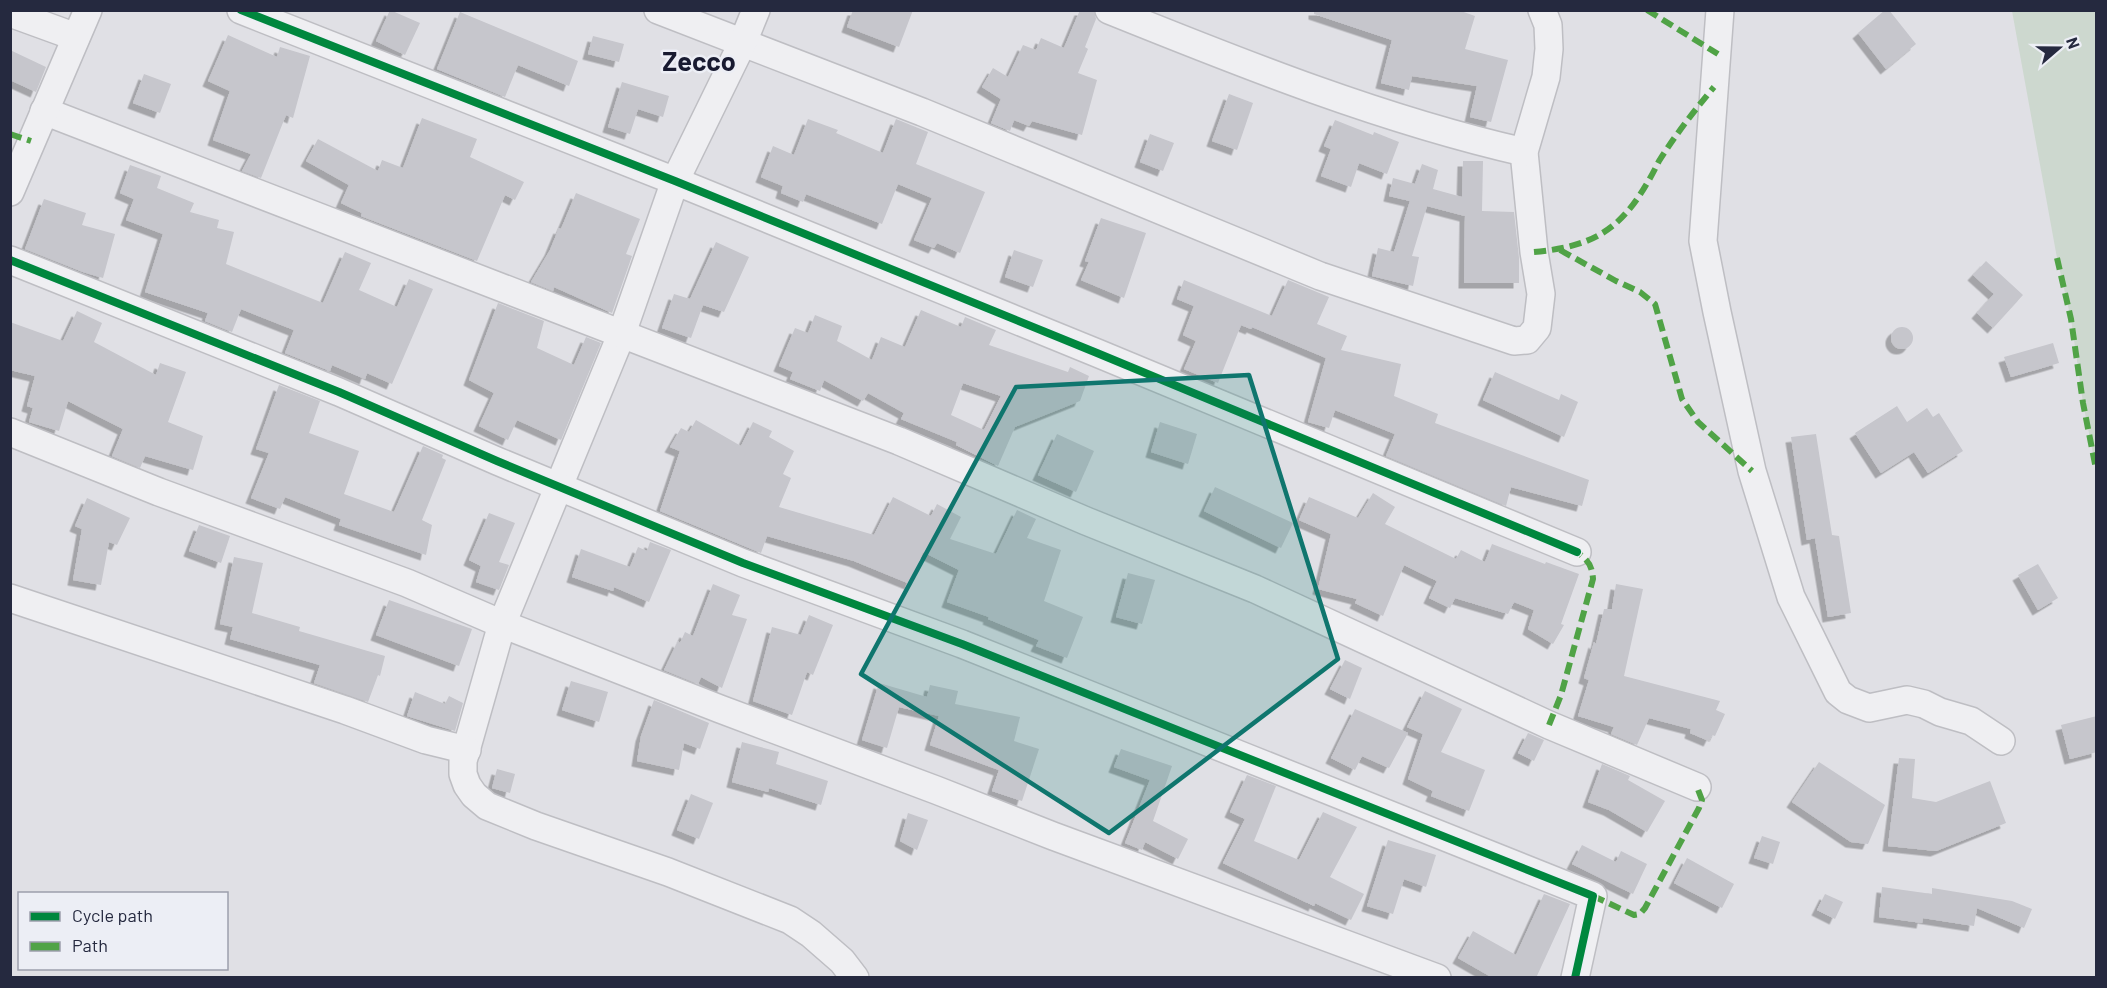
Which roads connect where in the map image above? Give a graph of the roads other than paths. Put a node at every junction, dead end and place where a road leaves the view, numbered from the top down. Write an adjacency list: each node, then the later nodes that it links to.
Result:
1 (88, 10): 9 (street)
2 (241, 10): 13 (street)
3 (658, 10): 10 (street)
4 (756, 10): 10 (street)
5 (1109, 10): 12 (street)
6 (1542, 10): 12 (street)
7 (1720, 10): 22 (street)
8 (10, 13): 9 (street)
9 (76, 38): 11 (street)
10 (743, 42): 12 (street); 13 (street)
11 (44, 111): 14 (street); 16 (street)
12 (1524, 152)
13 (675, 181): 16 (street); 19 (street)
14 (10, 192)
15 (10, 260): 18 (street)
16 (622, 333): 18 (street); 24 (street)
17 (10, 432): 21 (street)
18 (560, 487): 21 (street); 27 (street)
19 (1577, 552)
20 (10, 598): 23 (street)
21 (502, 624): 23 (street); 26 (street)
22 (2001, 741)
23 (467, 750): 25 (street)
24 (1697, 787)
25 (855, 978)
26 (1437, 978)
27 (1575, 978)

